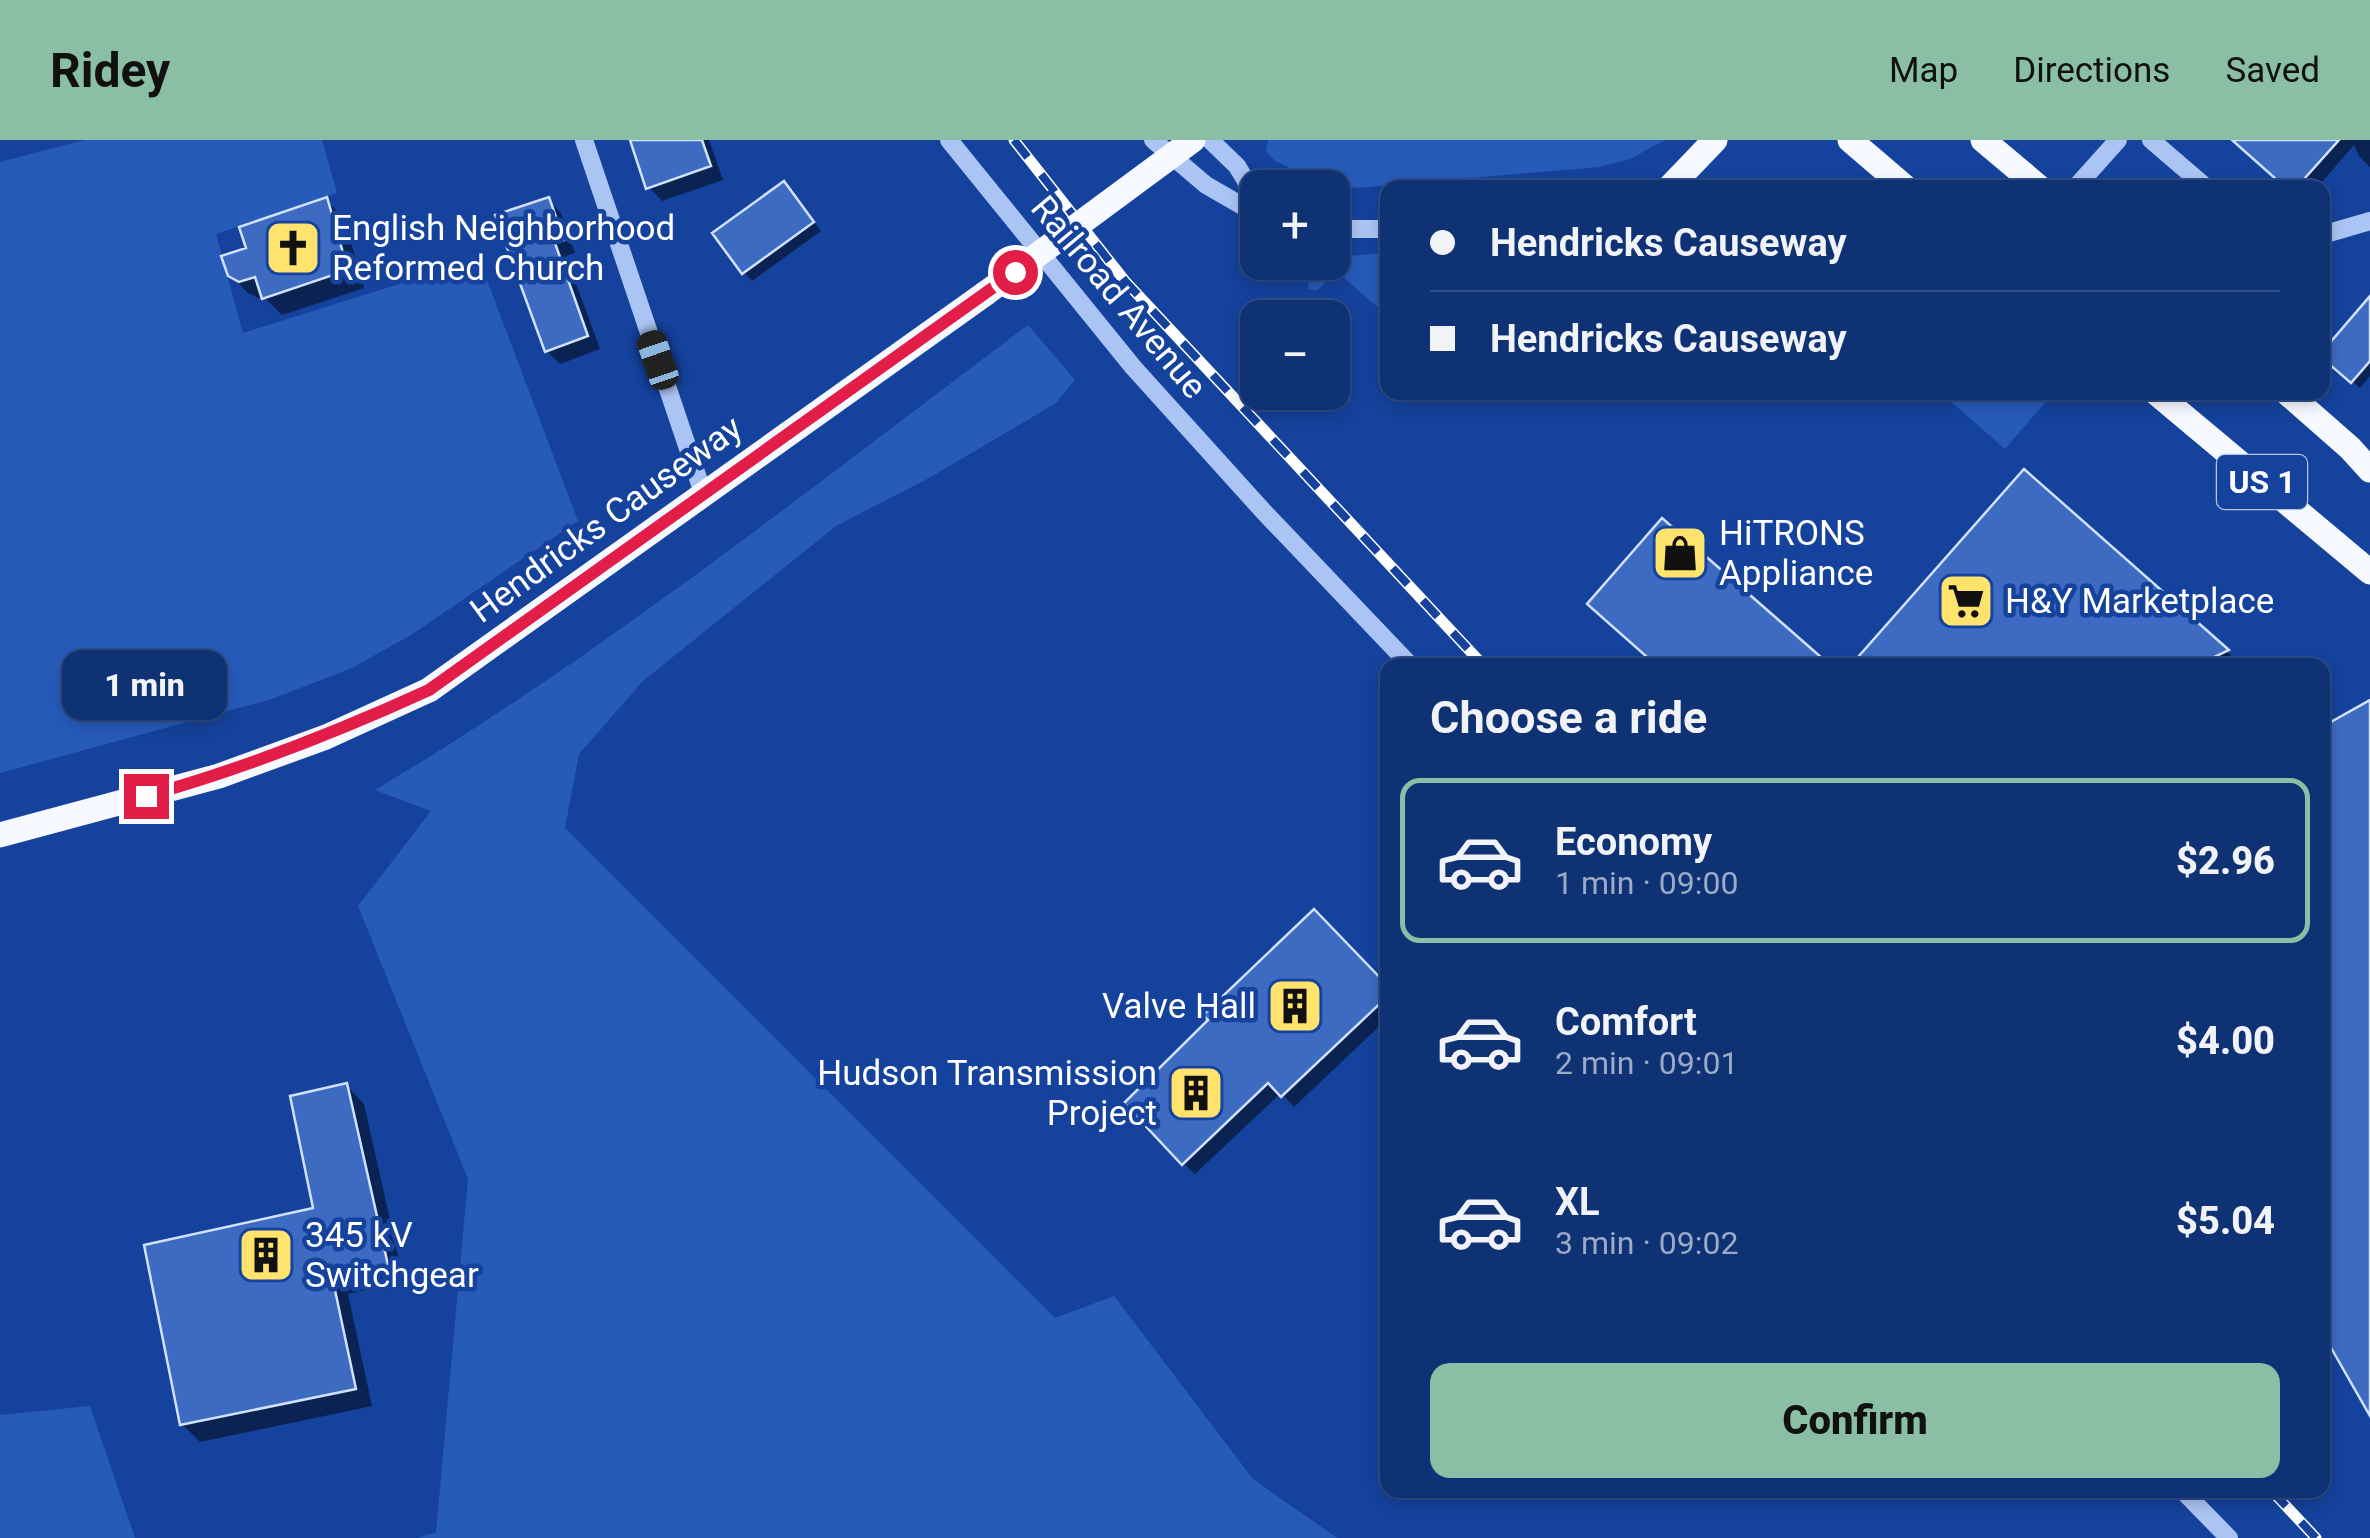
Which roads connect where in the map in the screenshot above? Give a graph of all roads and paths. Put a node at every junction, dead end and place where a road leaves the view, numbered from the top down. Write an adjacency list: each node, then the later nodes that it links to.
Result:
1 (584, 140): 25 (street)
2 (949, 140): 27 (street, Railroad Avenue)
3 (1153, 140): 17 (street)
4 (1193, 140): 25 (main road, Hendricks Causeway, bridge)
5 (1210, 140): 11 (street)
6 (1715, 140): 12 (main road)
7 (1850, 140): 13 (main road)
8 (1983, 140): 14 (main road)
9 (2118, 140): 15 (street)
10 (2151, 140): 16 (street)
11 (1240, 171)
12 (1678, 180)
13 (1897, 180)
14 (2030, 180)
15 (2082, 180)
16 (2198, 180)
17 (1240, 205)
18 (2370, 221): 21 (street)
19 (1380, 229): 20 (street)
20 (1350, 230)
21 (2330, 233)
22 (2164, 400): 26 (main road, US 1)
23 (2295, 400): 24 (main road, US 1)
24 (2370, 470)
25 (703, 493): 28 (main road, Hendricks Causeway)
26 (2370, 572)
27 (1403, 658)
28 (0, 835)
29 (2190, 1498): 30 (street)
30 (2229, 1538)

